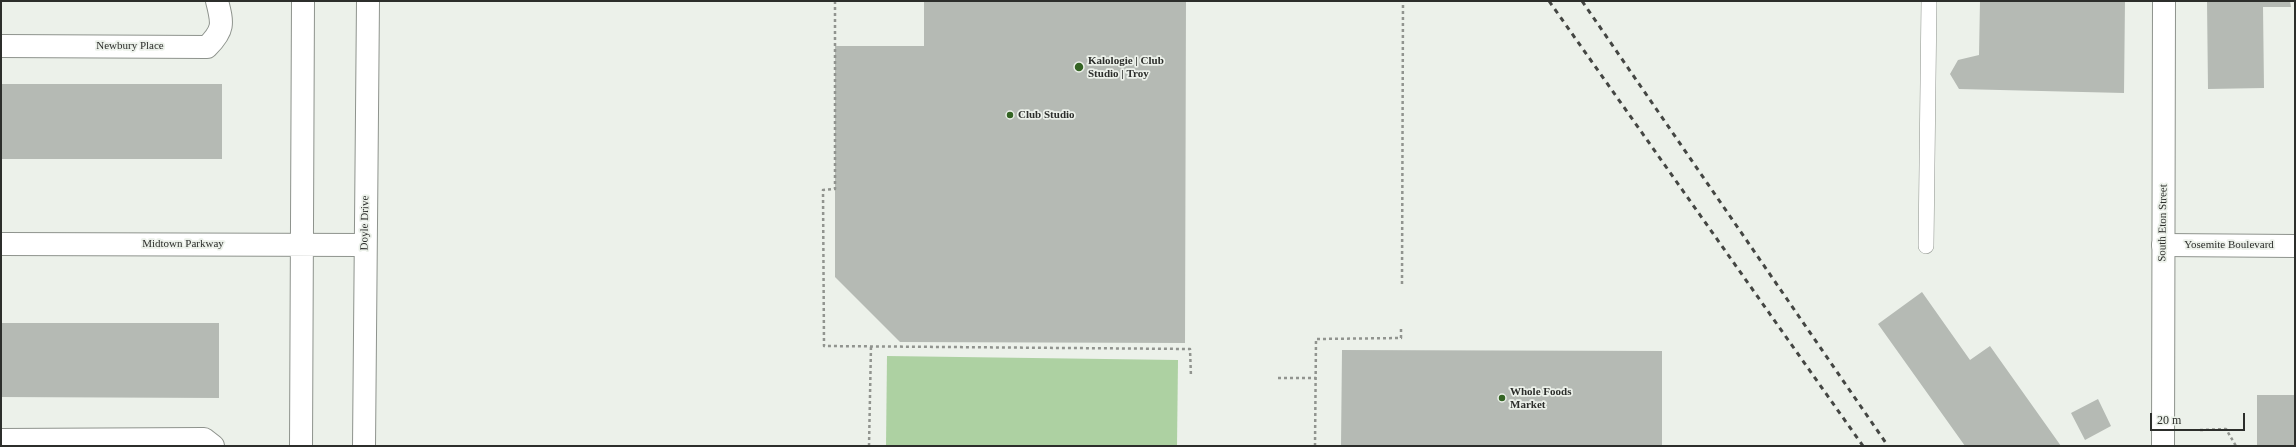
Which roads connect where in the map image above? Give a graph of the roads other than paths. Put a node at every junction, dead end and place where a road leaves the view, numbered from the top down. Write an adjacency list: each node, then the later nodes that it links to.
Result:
1 (217, 1): 6 (street, Newbury Place)
2 (303, 1): 8 (street)
3 (368, 1): 9 (street, Doyle Drive)
4 (1929, 1): 11 (lane)
5 (2164, 1): 10 (street, South Eton Street)
6 (1, 46)
7 (1, 244): 8 (street, Midtown Parkway)
8 (302, 244): 9 (street, Midtown Parkway); 15 (street)
9 (364, 245): 16 (street, Doyle Drive)
10 (2163, 245): 12 (street, Yosemite Boulevard); 17 (street, South Eton Street)
11 (1926, 246)
12 (2295, 246)
13 (1, 440): 14 (street)
14 (213, 446)
15 (301, 446)
16 (364, 446)
17 (2163, 446)

